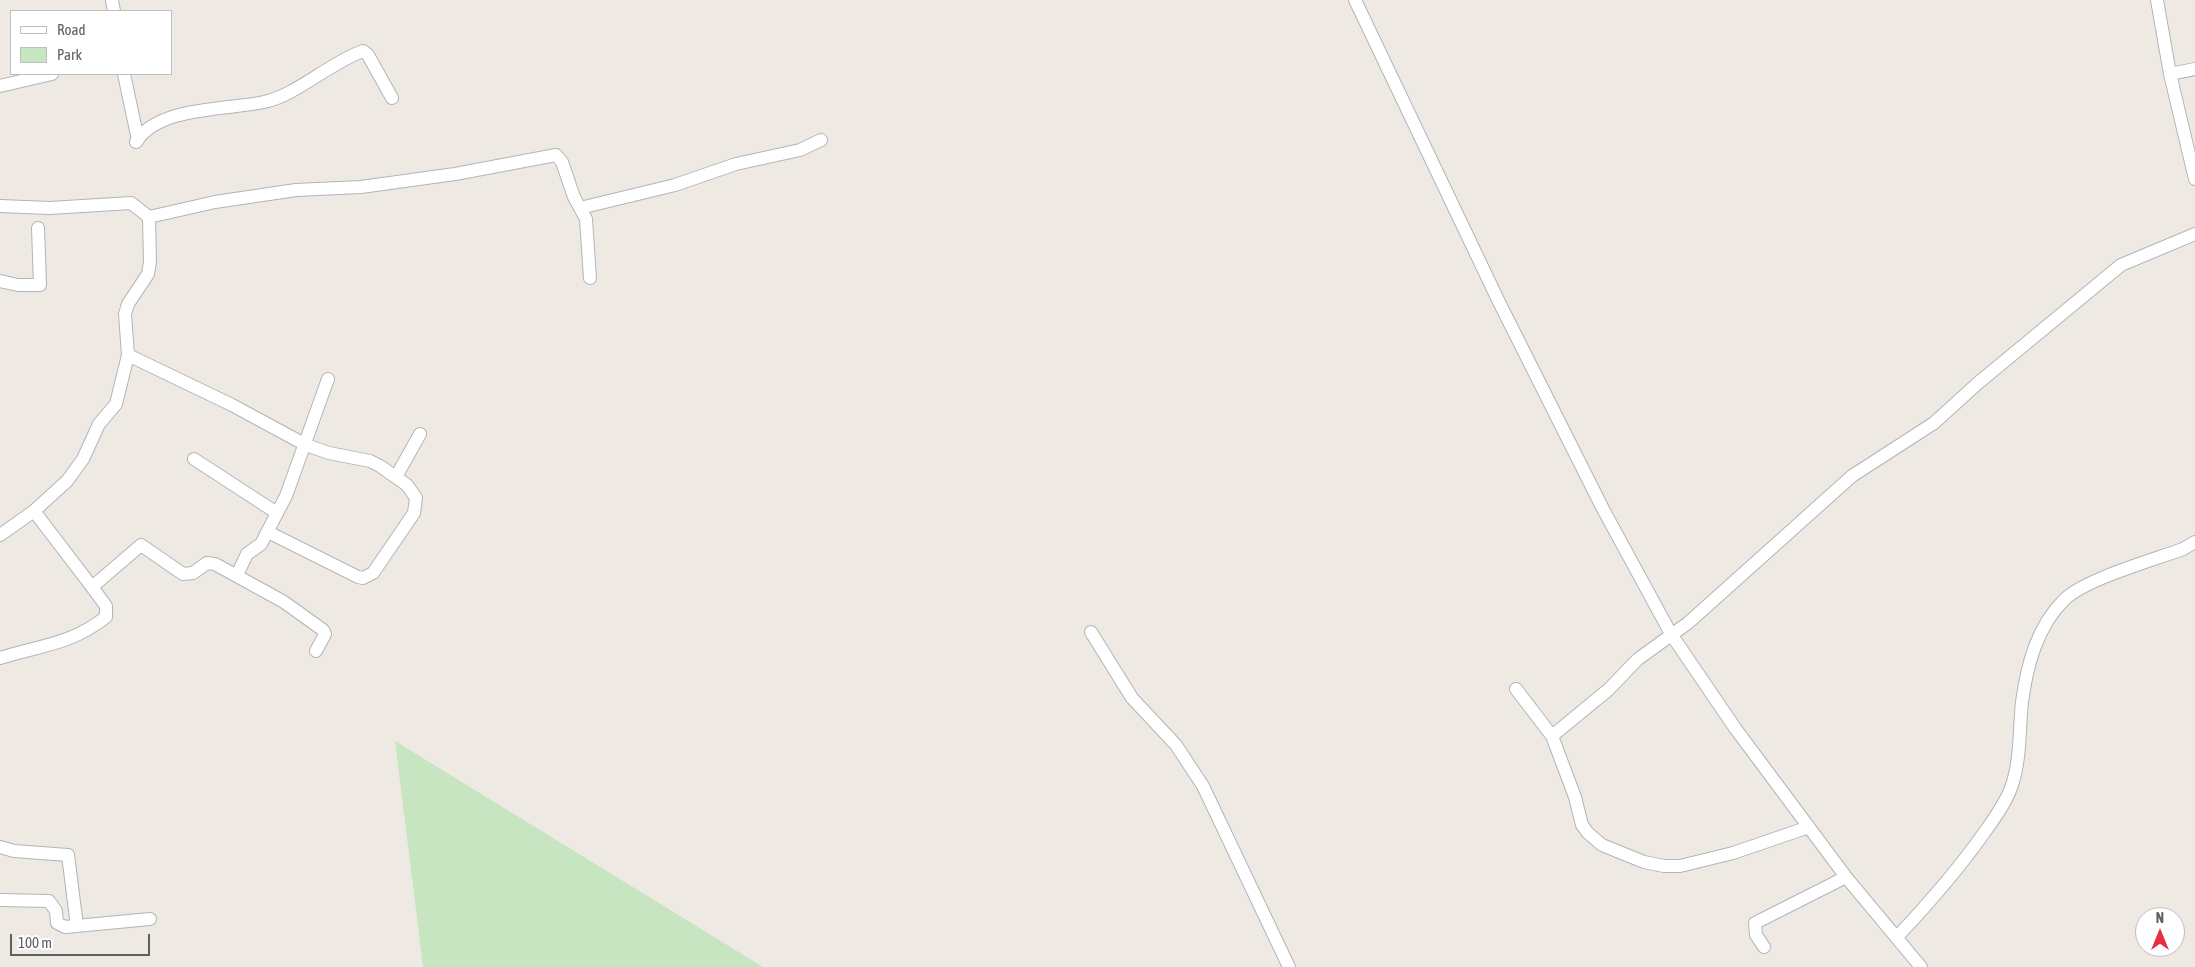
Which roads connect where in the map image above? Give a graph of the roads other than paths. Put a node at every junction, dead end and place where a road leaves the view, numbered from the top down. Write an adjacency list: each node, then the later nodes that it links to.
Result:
1 (1355, 0): 32 (street)
2 (2157, 0): 4 (street)
3 (2195, 69): 4 (street)
4 (2170, 74): 10 (street)
5 (48, 75): 7 (street)
6 (124, 75): 8 (street)
7 (0, 86)
8 (392, 98)
9 (821, 140): 12 (street)
10 (2195, 179)
11 (0, 206): 13 (street)
12 (580, 208): 13 (street); 16 (street)
13 (149, 217): 18 (street)
14 (38, 228): 17 (street)
15 (2195, 234): 32 (street)
16 (590, 278)
17 (0, 281)
18 (128, 356): 21 (street); 24 (street)
19 (328, 379): 21 (street)
20 (420, 434): 23 (street)
21 (306, 445): 23 (street); 25 (street)
22 (194, 459): 25 (street)
23 (397, 475): 26 (street)
24 (34, 511): 27 (street); 30 (street)
25 (277, 513): 26 (street)
26 (268, 532): 29 (street)
27 (0, 535)
28 (2195, 542): 43 (street)
29 (237, 575): 30 (street); 33 (street)
30 (92, 586): 34 (street)
31 (1091, 632): 45 (street)
32 (1671, 634): 36 (street); 37 (street)
33 (316, 651)
34 (0, 658)
35 (1516, 689): 36 (street)
36 (1552, 736): 37 (street)
37 (1809, 828): 39 (street)
38 (0, 847): 42 (street)
39 (1846, 876): 43 (street); 44 (street)
40 (0, 900): 42 (street)
41 (150, 919): 42 (street)
42 (77, 926)
43 (1897, 937): 46 (street)
44 (1764, 947)
45 (1289, 967)
46 (1921, 967)

